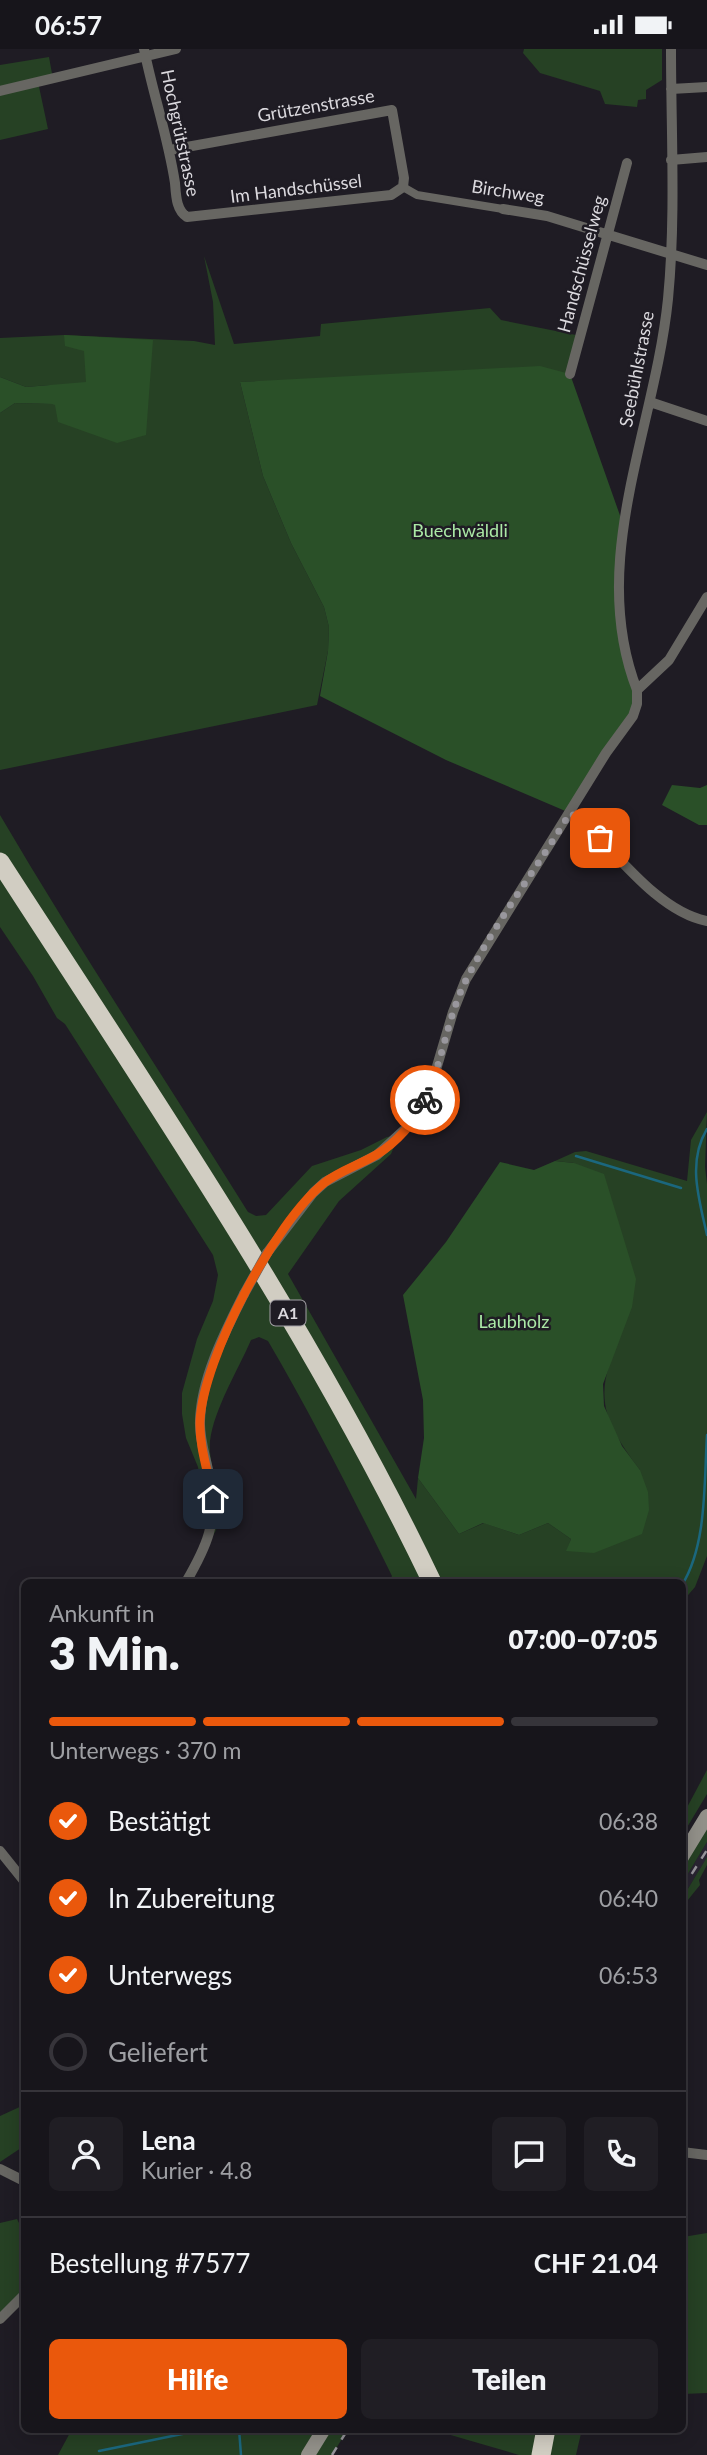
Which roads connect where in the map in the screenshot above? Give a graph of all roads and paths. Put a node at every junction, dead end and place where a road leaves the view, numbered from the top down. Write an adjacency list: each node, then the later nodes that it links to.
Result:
1 (176, 49): 3 (street)
2 (671, 49): 5 (street, Seebühlstrasse)
3 (145, 53): 6 (street); 7 (street, Hochgrütstrasse)
4 (707, 87): 5 (street)
5 (671, 89): 9 (street, Seebühlstrasse)
6 (0, 91)
7 (170, 150): 11 (street, Grützenstrasse); 13 (street, Hochgrütstrasse)
8 (707, 156): 9 (street)
9 (671, 160): 15 (street, Seebühlstrasse)
10 (628, 163): 14 (street, Handschüsselweg)
11 (403, 187): 12 (street, Birchweg); 13 (street, Im Handschüssel)
12 (503, 209): 14 (street, Birchweg)
13 (191, 218)
14 (609, 235): 15 (street, Birchweg); 17 (street, Handschüsselweg)
15 (671, 254): 16 (street, Birchweg); 18 (street, Seebühlstrasse)
16 (707, 265)
17 (570, 374)
18 (650, 403): 19 (street); 23 (street, Seebühlstrasse)
19 (707, 421)
20 (707, 597): 21 (street)
21 (695, 617): 22 (street); 23 (street)
22 (707, 623)
23 (637, 690): 24 (street)
24 (570, 813): 27 (street); 28 (street, bridge)
25 (0, 862): 30 (highway, A1)
26 (0, 885): 29 (highway, A1)
27 (707, 921)
28 (188, 1579)
29 (416, 1579)
30 (430, 1579)
31 (707, 1817): 33 (main road)
32 (0, 1851): 34 (street)
33 (686, 1851)
34 (21, 1877)
35 (686, 2152): 36 (street)
36 (707, 2155)
37 (0, 2169): 38 (street)
38 (21, 2177)
39 (21, 2298): 40 (street)
40 (0, 2319)
41 (322, 2433): 44 (main road)
42 (545, 2433): 45 (highway)
43 (558, 2433): 46 (highway)
44 (308, 2455)
45 (541, 2455)
46 (554, 2455)

